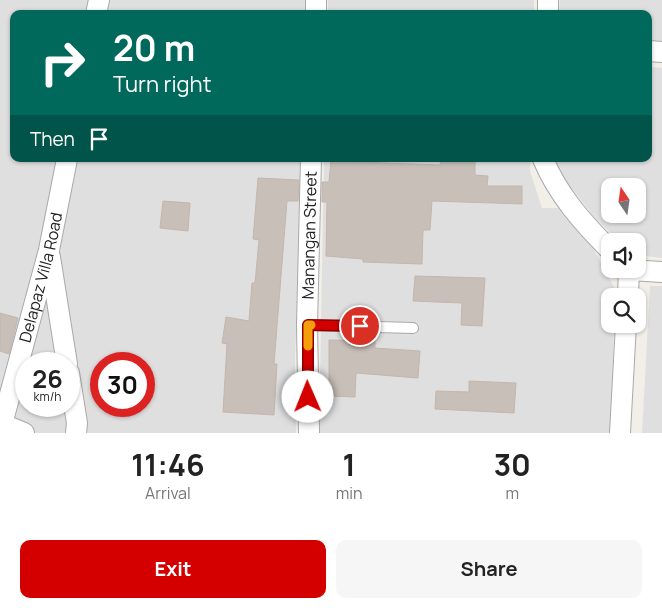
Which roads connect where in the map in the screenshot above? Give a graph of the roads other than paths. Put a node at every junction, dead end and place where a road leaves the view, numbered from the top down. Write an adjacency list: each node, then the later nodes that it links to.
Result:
1 (66, 162): 5 (street, Delapaz Villa Road)
2 (311, 162): 8 (street, Manangan Street)
3 (544, 162): 4 (street)
4 (601, 241)
5 (49, 250): 11 (street); 13 (street, Delapaz Villa Road)
6 (646, 271): 7 (street)
7 (662, 272)
8 (308, 325): 9 (lane); 16 (street, Manangan Street)
9 (413, 328)
10 (626, 333): 17 (street)
11 (65, 352)
12 (76, 417): 15 (street)
13 (1, 426): 14 (street, Delapaz Villa Road)
14 (24, 433)
15 (76, 433)
16 (309, 433)
17 (620, 433)

